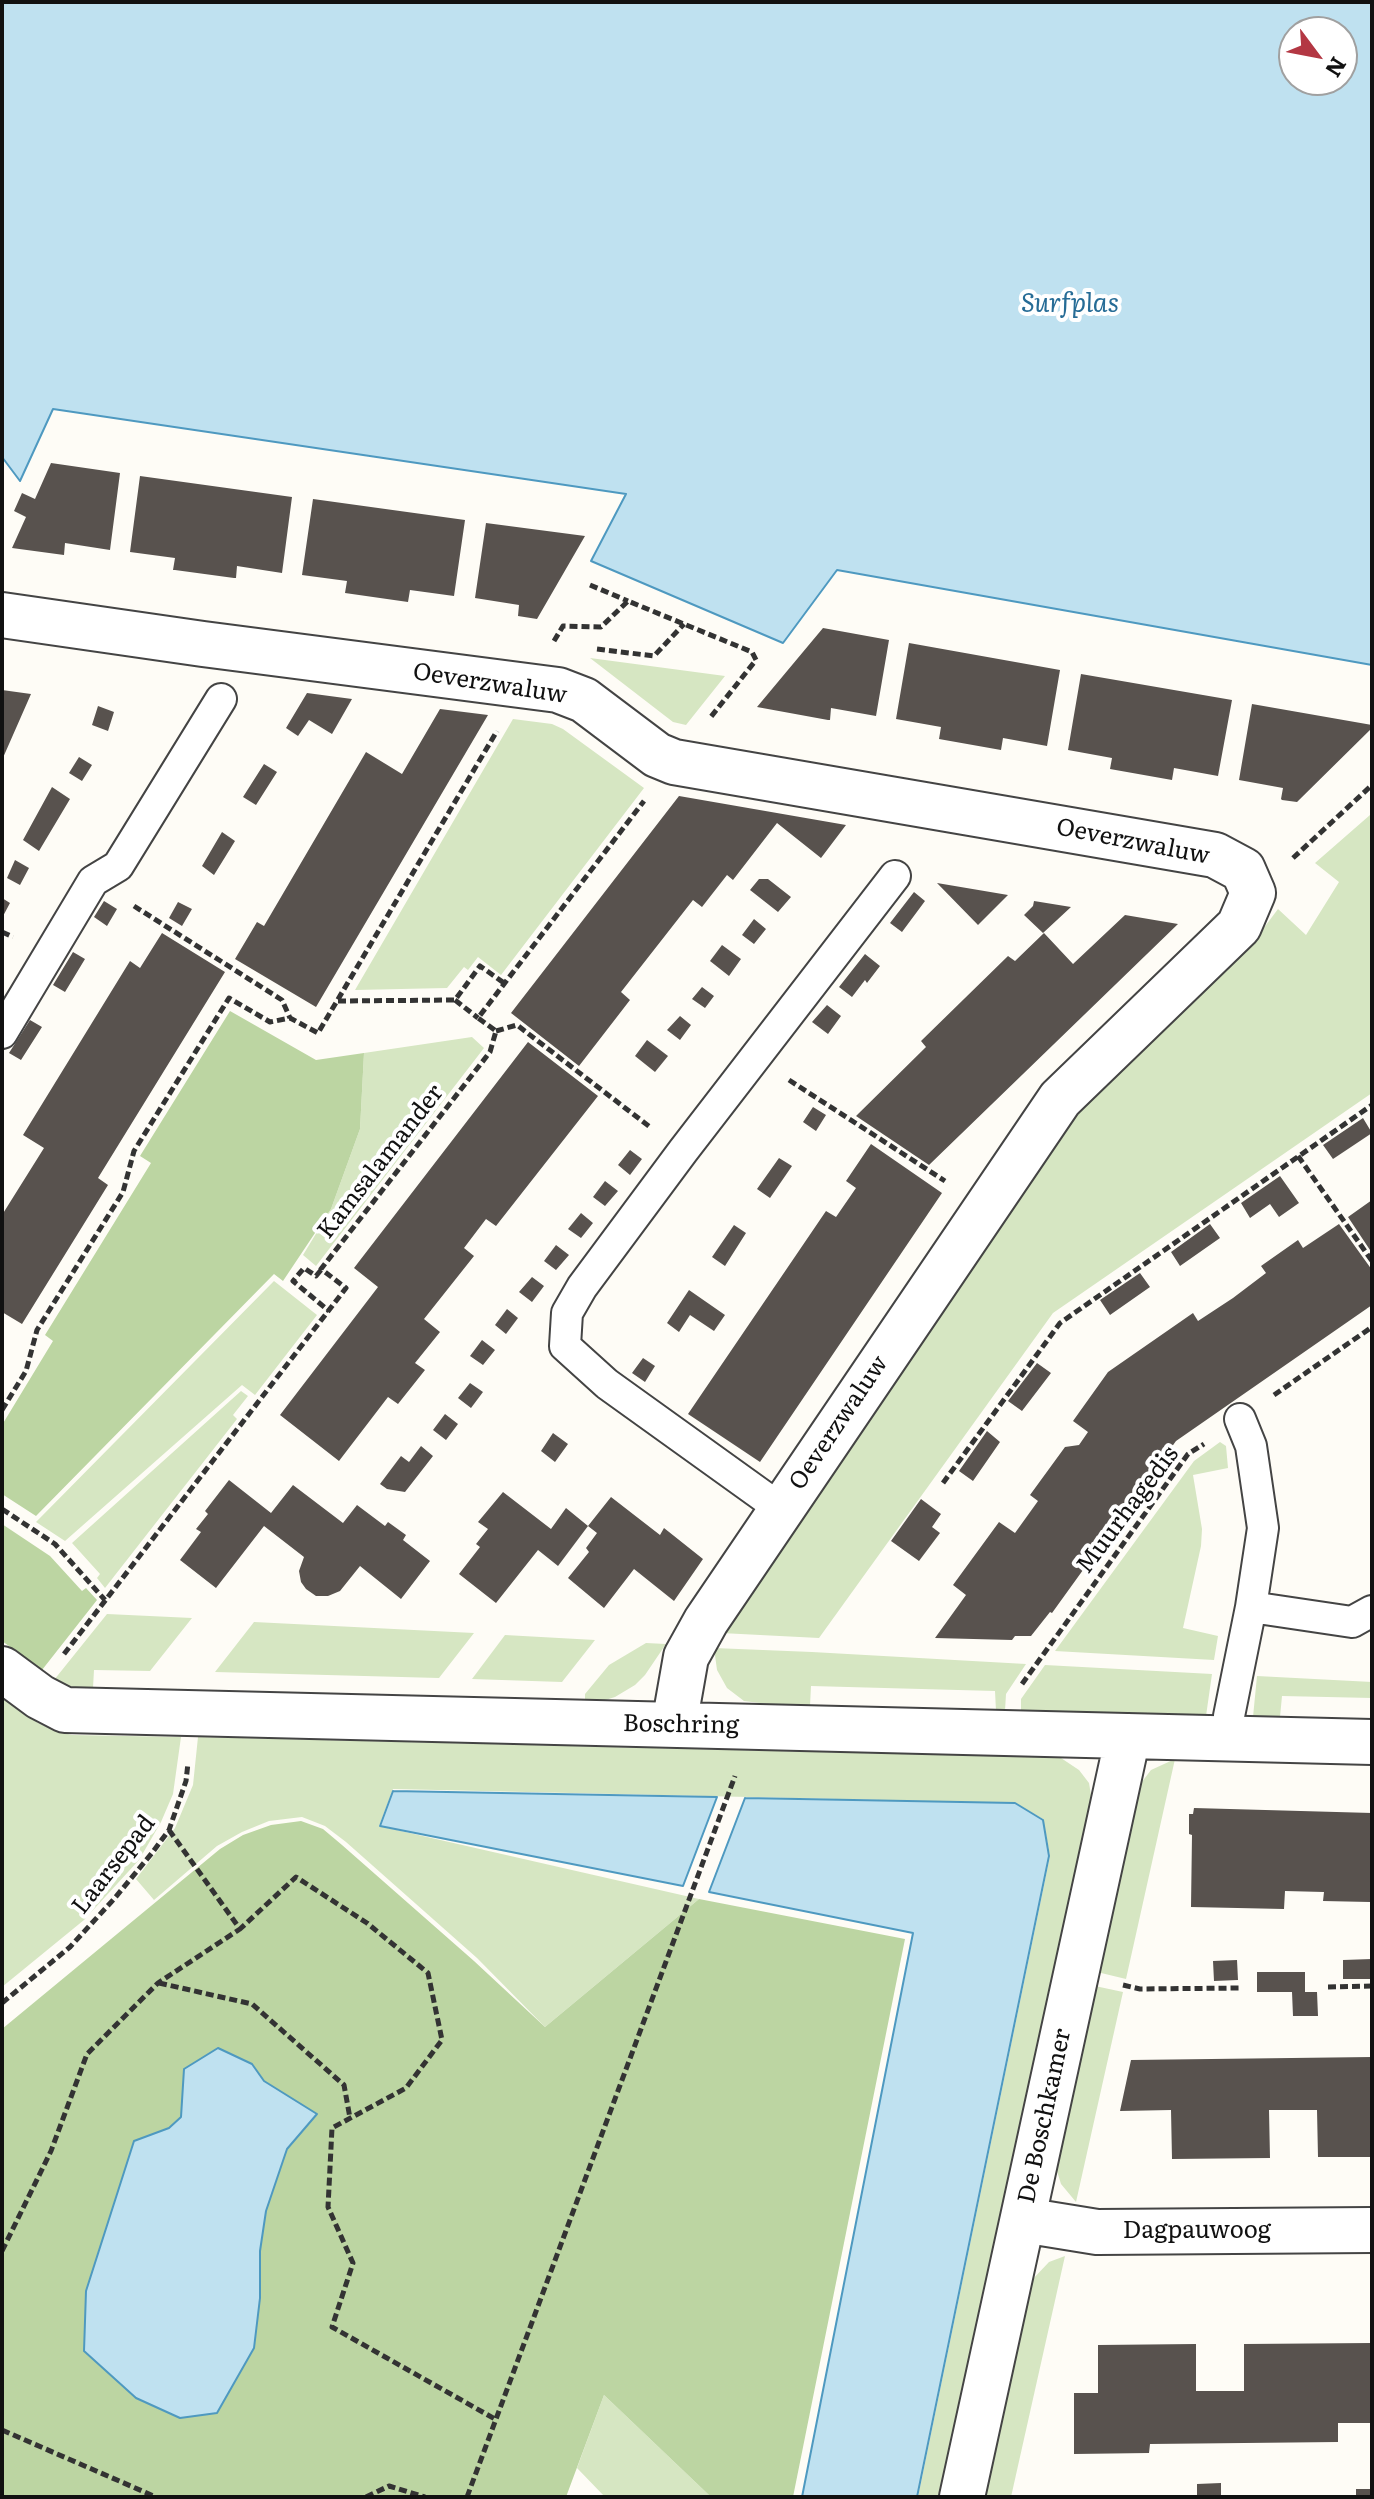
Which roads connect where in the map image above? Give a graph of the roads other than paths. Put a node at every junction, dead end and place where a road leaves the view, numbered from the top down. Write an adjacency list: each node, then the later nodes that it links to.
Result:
1 (2, 615): 6 (street, Oeverzwaluw)
2 (221, 699): 4 (lane)
3 (895, 876): 6 (lane)
4 (2, 1033)
5 (1240, 1419): 7 (lane)
6 (781, 1509): 10 (street, Oeverzwaluw)
7 (1251, 1607): 8 (lane); 12 (lane)
8 (1372, 1611)
9 (18, 1681): 10 (street, Boschring)
10 (674, 1725): 11 (street, Boschring)
11 (1128, 1736): 12 (street, Boschring); 14 (street, De Boschkamer)
12 (1229, 1738): 13 (street, Boschring)
13 (1372, 1742)
14 (1023, 2220): 15 (street, Dagpauwoog); 16 (street, De Boschkamer)
15 (1372, 2230)
16 (962, 2497)

